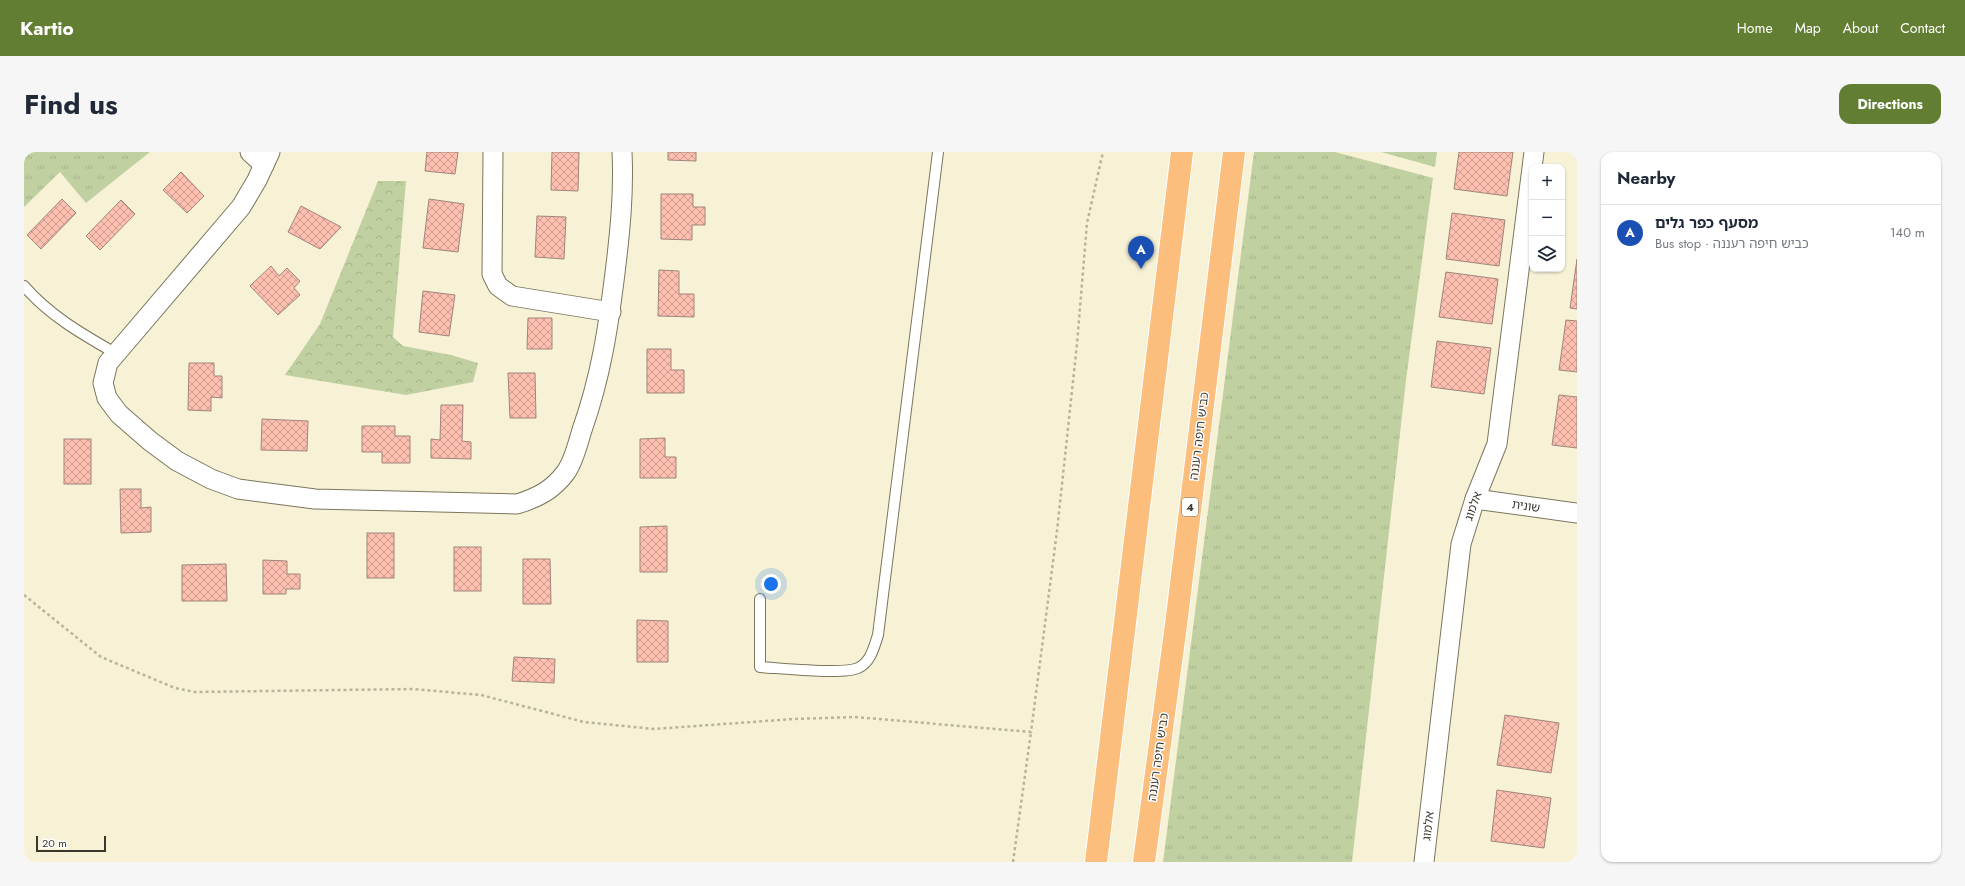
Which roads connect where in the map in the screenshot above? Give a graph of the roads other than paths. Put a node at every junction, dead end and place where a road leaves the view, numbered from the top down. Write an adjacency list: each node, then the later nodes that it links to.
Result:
1 (250, 152): 8 (street)
2 (493, 152): 10 (street)
3 (622, 152): 10 (street)
4 (938, 152): 14 (lane)
5 (1182, 152): 15 (highway)
6 (1234, 152): 16 (highway, כביש חיפה רעננה / 4)
7 (1534, 152): 12 (street, אלמוג)
8 (267, 159): 11 (street)
9 (24, 286): 11 (lane)
10 (611, 312): 11 (street)
11 (115, 353)
12 (1475, 499): 13 (street, שונית); 17 (street, אלמוג)
13 (1577, 513)
14 (760, 600)
15 (1096, 862)
16 (1144, 862)
17 (1424, 862)

